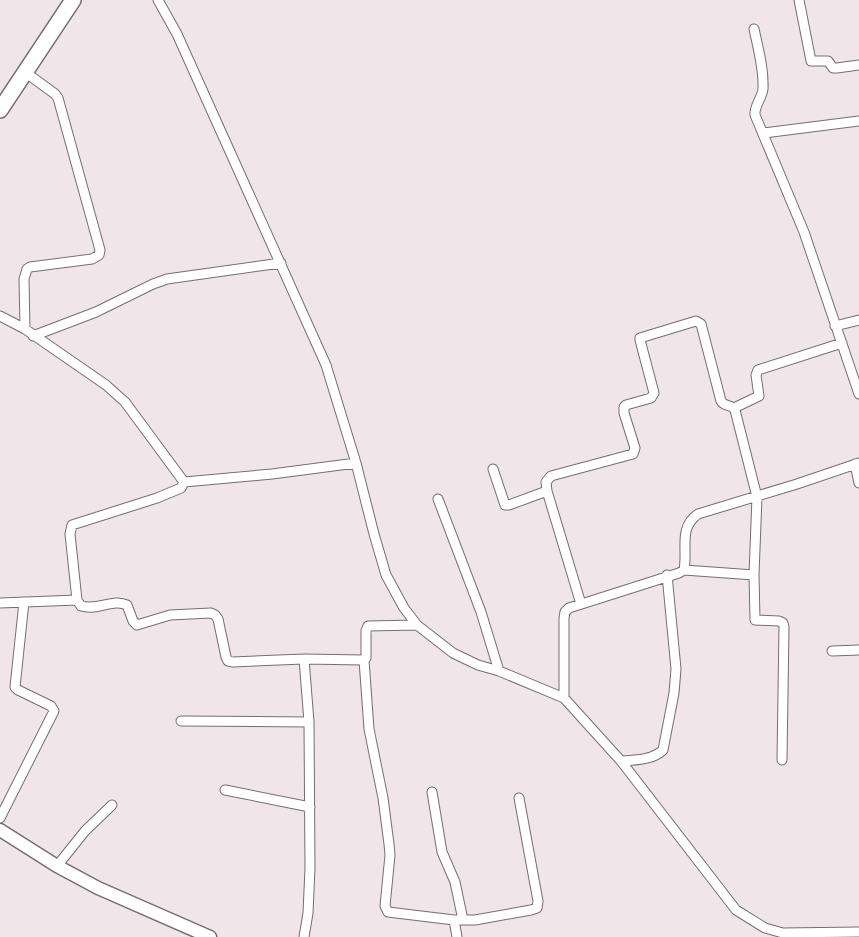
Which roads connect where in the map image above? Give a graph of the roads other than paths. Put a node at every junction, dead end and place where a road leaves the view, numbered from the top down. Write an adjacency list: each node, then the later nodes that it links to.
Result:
1 (73, 0): 6 (highway)
2 (158, 0): 10 (street)
3 (799, 0): 5 (street)
4 (754, 29): 9 (street)
5 (859, 66)
6 (25, 72): 7 (highway); 14 (street)
7 (0, 110)
8 (859, 121): 9 (street)
9 (764, 134): 13 (street)
10 (281, 263): 15 (street); 19 (street)
11 (0, 316): 14 (street)
12 (859, 320): 13 (street)
13 (835, 326): 16 (street)
14 (25, 329): 15 (street)
15 (33, 336): 22 (street)
16 (842, 343): 17 (street); 18 (street)
17 (859, 394)
18 (734, 408): 24 (street); 25 (street)
19 (356, 463): 22 (street); 34 (street)
20 (857, 463): 23 (street); 25 (street)
21 (493, 469): 24 (street)
22 (184, 482): 30 (street)
23 (859, 483)
24 (546, 491): 33 (street)
25 (757, 497): 27 (street); 28 (street)
26 (438, 499): 39 (street)
27 (684, 570): 28 (street); 29 (street)
28 (754, 575): 43 (street)
29 (667, 576): 33 (street); 44 (street)
30 (77, 600): 31 (street); 37 (street)
31 (24, 602): 32 (street); 50 (street)
32 (0, 603)
33 (581, 604): 40 (street)
34 (417, 625): 38 (street); 39 (street)
35 (859, 650): 36 (street)
36 (832, 651)
37 (304, 659): 38 (street); 42 (street)
38 (364, 660): 53 (street)
39 (499, 671): 40 (street)
40 (564, 698): 44 (street)
41 (181, 721): 42 (street)
42 (309, 722): 49 (street)
43 (782, 760)
44 (621, 761): 54 (street)
45 (225, 790): 49 (street)
46 (432, 792): 53 (street)
47 (520, 798): 53 (street)
48 (112, 805): 52 (street)
49 (310, 807): 56 (street)
50 (0, 818)
51 (0, 830): 52 (main road)
52 (57, 866): 55 (main road)
53 (458, 920): 57 (street)
54 (859, 932)
55 (210, 937)
56 (304, 937)
57 (457, 937)

